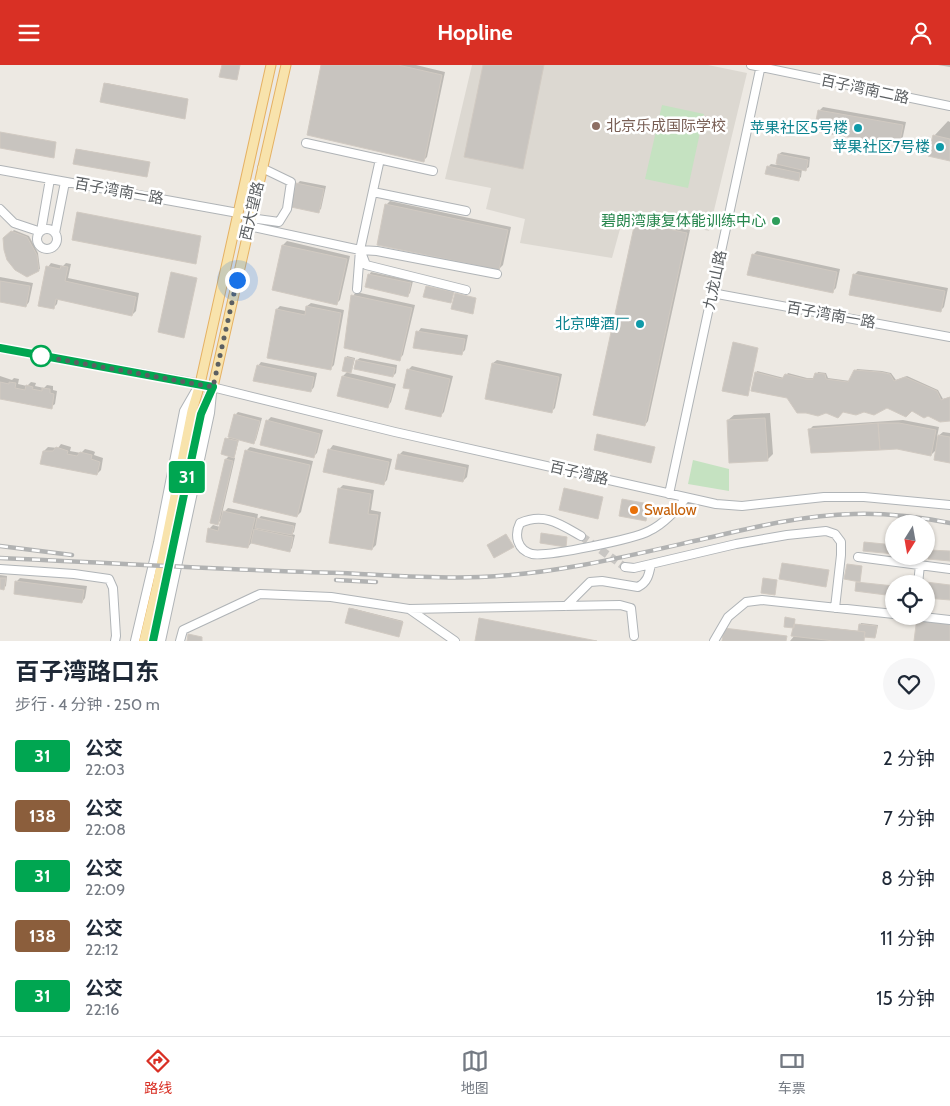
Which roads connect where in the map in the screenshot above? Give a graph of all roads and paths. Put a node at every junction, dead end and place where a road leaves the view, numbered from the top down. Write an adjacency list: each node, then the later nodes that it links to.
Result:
1 (271, 65): 16 (main road, 西大望路)
2 (286, 65): 8 (main road, 西大望路)
3 (751, 65): 4 (street, 百子湾南二路)
4 (761, 66): 5 (street, 百子湾南二路); 24 (street, 九龙山路)
5 (950, 106)
6 (306, 143): 7 (street)
7 (380, 159): 10 (street); 13 (street)
8 (262, 168): 17 (main road, 西大望路); 17 (street)
9 (0, 170): 11 (street, 百子湾南一路)
10 (433, 171)
11 (50, 179): 12 (street, 百子湾南一路); 18 (street)
12 (66, 182): 16 (street, 百子湾南一路); 19 (street)
13 (373, 192): 15 (street); 20 (street)
14 (0, 209): 18 (street)
15 (466, 211)
16 (238, 213): 27 (main road, 西大望路)
17 (250, 222): 20 (street); 28 (main road, 西大望路)
18 (41, 231): 19 (street); 19 (street)
19 (55, 233)
20 (360, 250): 21 (street); 22 (street); 23 (street)
21 (497, 274)
22 (357, 289)
23 (466, 289)
24 (712, 293): 25 (street, 百子湾南一路); 29 (street, 九龙山路)
25 (950, 337)
26 (0, 348): 27 (street)
27 (200, 384): 28 (street, 百子湾路); 49 (street, 西大望路); 50 (main road, 西大望路)
28 (213, 387): 29 (street, 百子湾路); 51 (main road, 西大望路); 52 (street, 西大望路)
29 (669, 494): 30 (street, 百子湾路)
30 (686, 498): 31 (street, 百子湾路); 32 (street)
31 (950, 505)
32 (581, 536)
33 (858, 557): 34 (street)
34 (885, 560)
35 (651, 564): 37 (street); 41 (street); 42 (street)
36 (920, 565): 39 (street); 40 (street)
37 (625, 567)
38 (0, 569): 48 (street)
39 (950, 569)
40 (919, 575)
41 (566, 606): 43 (street); 47 (street)
42 (836, 608): 44 (street); 55 (street)
43 (409, 609): 53 (street); 54 (street)
44 (885, 613)
45 (935, 618): 46 (street)
46 (950, 620)
47 (634, 636)
48 (115, 641)
49 (136, 641)
50 (144, 641)
51 (153, 641)
52 (161, 641)
53 (180, 641)
54 (455, 641)
55 (714, 641)

